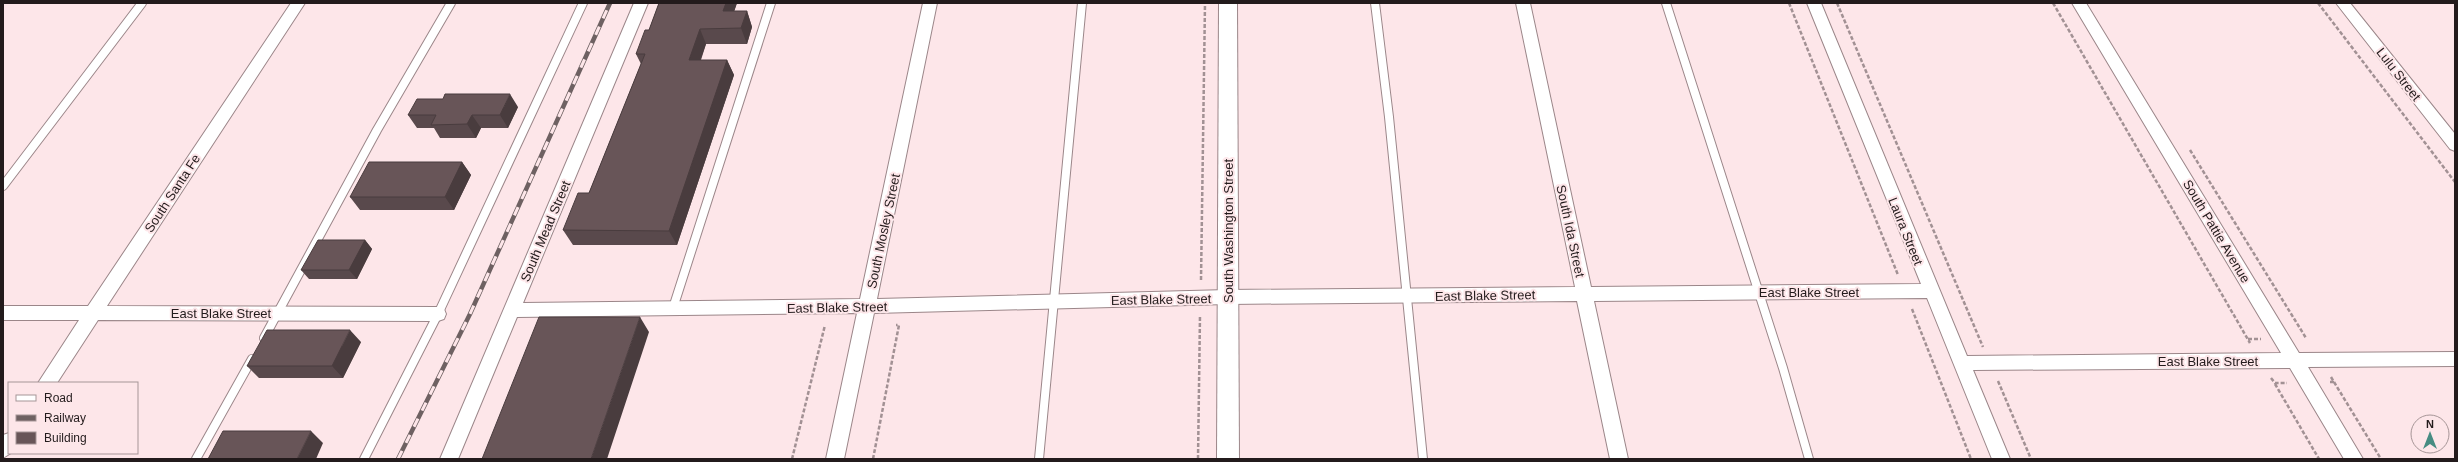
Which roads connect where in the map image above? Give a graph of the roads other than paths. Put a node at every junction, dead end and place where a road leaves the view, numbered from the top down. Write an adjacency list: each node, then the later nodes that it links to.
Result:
1 (142, 3): 17 (lane)
2 (298, 3): 27 (street, South Santa Fe)
3 (451, 3): 28 (lane)
4 (583, 3): 30 (lane)
5 (641, 3): 26 (street, South Mead Street)
6 (771, 3): 25 (lane)
7 (930, 3): 24 (street, South Mosley Street)
8 (1082, 3): 23 (lane)
9 (1228, 3): 22 (street, South Washington Street)
10 (1375, 3): 21 (lane)
11 (1523, 3): 20 (street, South Ida Street)
12 (1666, 3): 19 (lane)
13 (1814, 3): 18 (street, Laura Street)
14 (2079, 3): 32 (street, South Pattie Avenue)
15 (2343, 3): 16 (street, Lulu Street)
16 (2455, 145)
17 (3, 186)
18 (1931, 291): 19 (street, East Blake Street); 33 (street, Laura Street)
19 (1757, 292): 20 (street, East Blake Street); 43 (lane)
20 (1584, 294): 21 (street, East Blake Street); 42 (street, South Ida Street)
21 (1408, 296): 22 (street, East Blake Street); 41 (lane)
22 (1228, 298): 23 (street, East Blake Street); 40 (street, South Washington Street)
23 (1054, 302): 24 (street, East Blake Street); 39 (lane)
24 (867, 306): 25 (street, East Blake Street); 38 (street, South Mosley Street)
25 (673, 308): 26 (street, East Blake Street)
26 (511, 310): 37 (street, South Mead Street)
27 (94, 312): 28 (street, East Blake Street); 29 (street, East Blake Street); 34 (street, South Santa Fe)
28 (278, 313): 30 (street, East Blake Street); 35 (lane)
29 (3, 314)
30 (438, 314): 36 (lane)
31 (2455, 359): 32 (street, East Blake Street)
32 (2295, 361): 33 (street, East Blake Street); 45 (street, South Pattie Avenue)
33 (1962, 363): 44 (street, Laura Street)
34 (48, 382)
35 (196, 459)
36 (364, 459)
37 (450, 459)
38 (835, 459)
39 (1039, 459)
40 (1228, 459)
41 (1423, 459)
42 (1619, 459)
43 (1809, 459)
44 (2001, 459)
45 (2354, 459)

